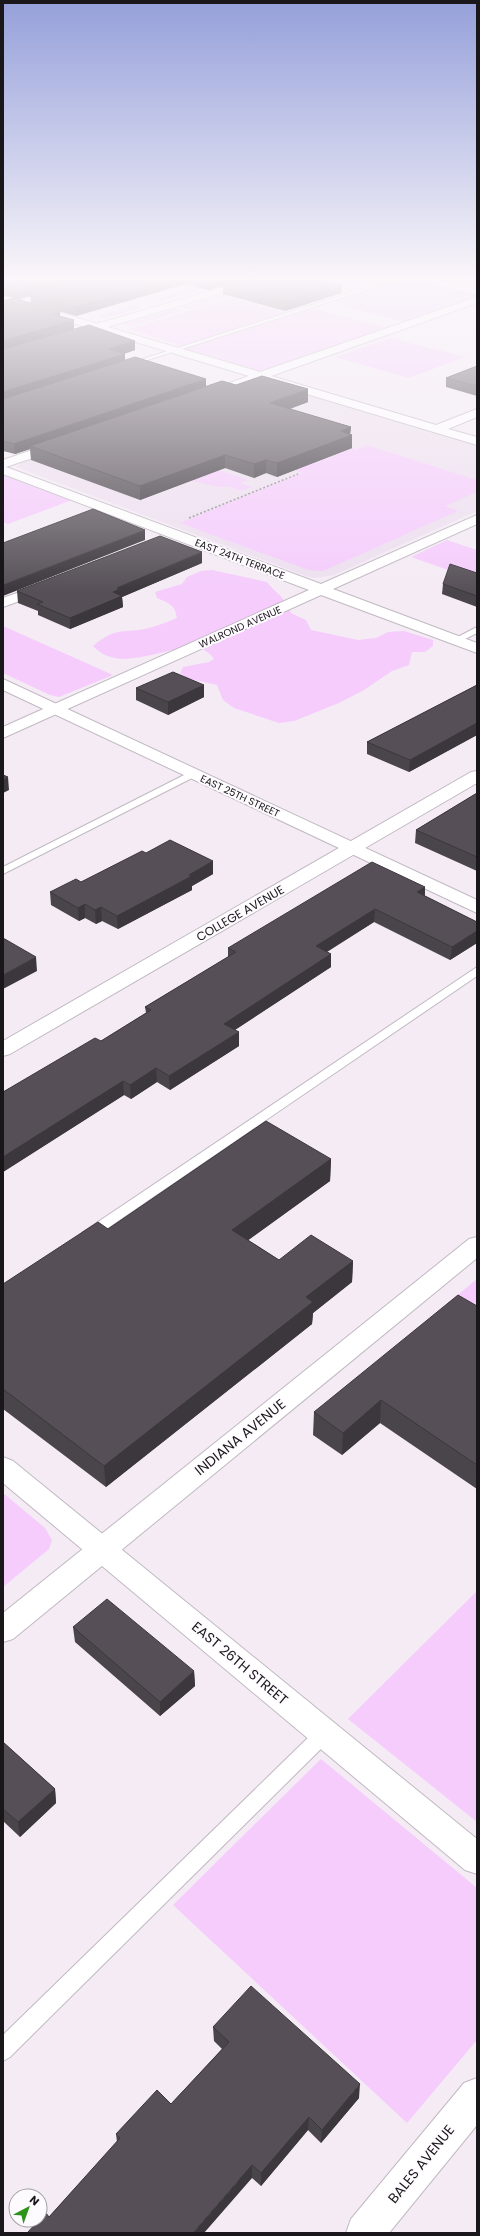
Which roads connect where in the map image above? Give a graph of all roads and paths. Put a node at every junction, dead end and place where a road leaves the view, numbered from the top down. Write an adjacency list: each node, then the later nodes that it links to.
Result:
1 (235, 384): 3 (street)
2 (287, 384): 5 (street)
3 (192, 399)
4 (477, 413): 5 (street)
5 (437, 429): 6 (street)
6 (477, 441)
7 (67, 442): 8 (street)
8 (3, 464)
9 (3, 470): 13 (street, EAST 24TH TERRACE)
10 (298, 474): 11 (path)
11 (187, 518)
12 (477, 519): 16 (street, WALROND AVENUE)
13 (176, 534): 14 (street); 16 (street, EAST 24TH TERRACE)
14 (156, 542)
15 (59, 581): 17 (street)
16 (322, 590): 19 (street, EAST 24TH TERRACE); 22 (street, WALROND AVENUE)
17 (3, 603)
18 (477, 630): 19 (lane)
19 (456, 640): 20 (street, EAST 24TH TERRACE)
20 (477, 648)
21 (3, 684): 22 (street, EAST 25TH STREET)
22 (56, 709): 23 (street, WALROND AVENUE); 24 (street, EAST 25TH STREET)
23 (3, 733)
24 (192, 774): 26 (street, EAST 25TH STREET); 27 (lane)
25 (477, 776): 26 (street, COLLEGE AVENUE)
26 (351, 848): 28 (street, EAST 25TH STREET); 30 (street, COLLEGE AVENUE)
27 (3, 871)
28 (477, 907)
29 (477, 971): 31 (lane)
30 (3, 1050)
31 (75, 1244)
32 (477, 1245): 34 (street, INDIANA AVENUE)
33 (3, 1468): 34 (street, EAST 26TH STREET)
34 (102, 1549): 35 (street, INDIANA AVENUE); 36 (street, EAST 26TH STREET)
35 (3, 1630)
36 (325, 1733): 37 (street, EAST 26TH STREET); 38 (lane)
37 (477, 1859)
38 (3, 2050)
39 (477, 2096): 40 (street, BALES AVENUE)
40 (365, 2233)

